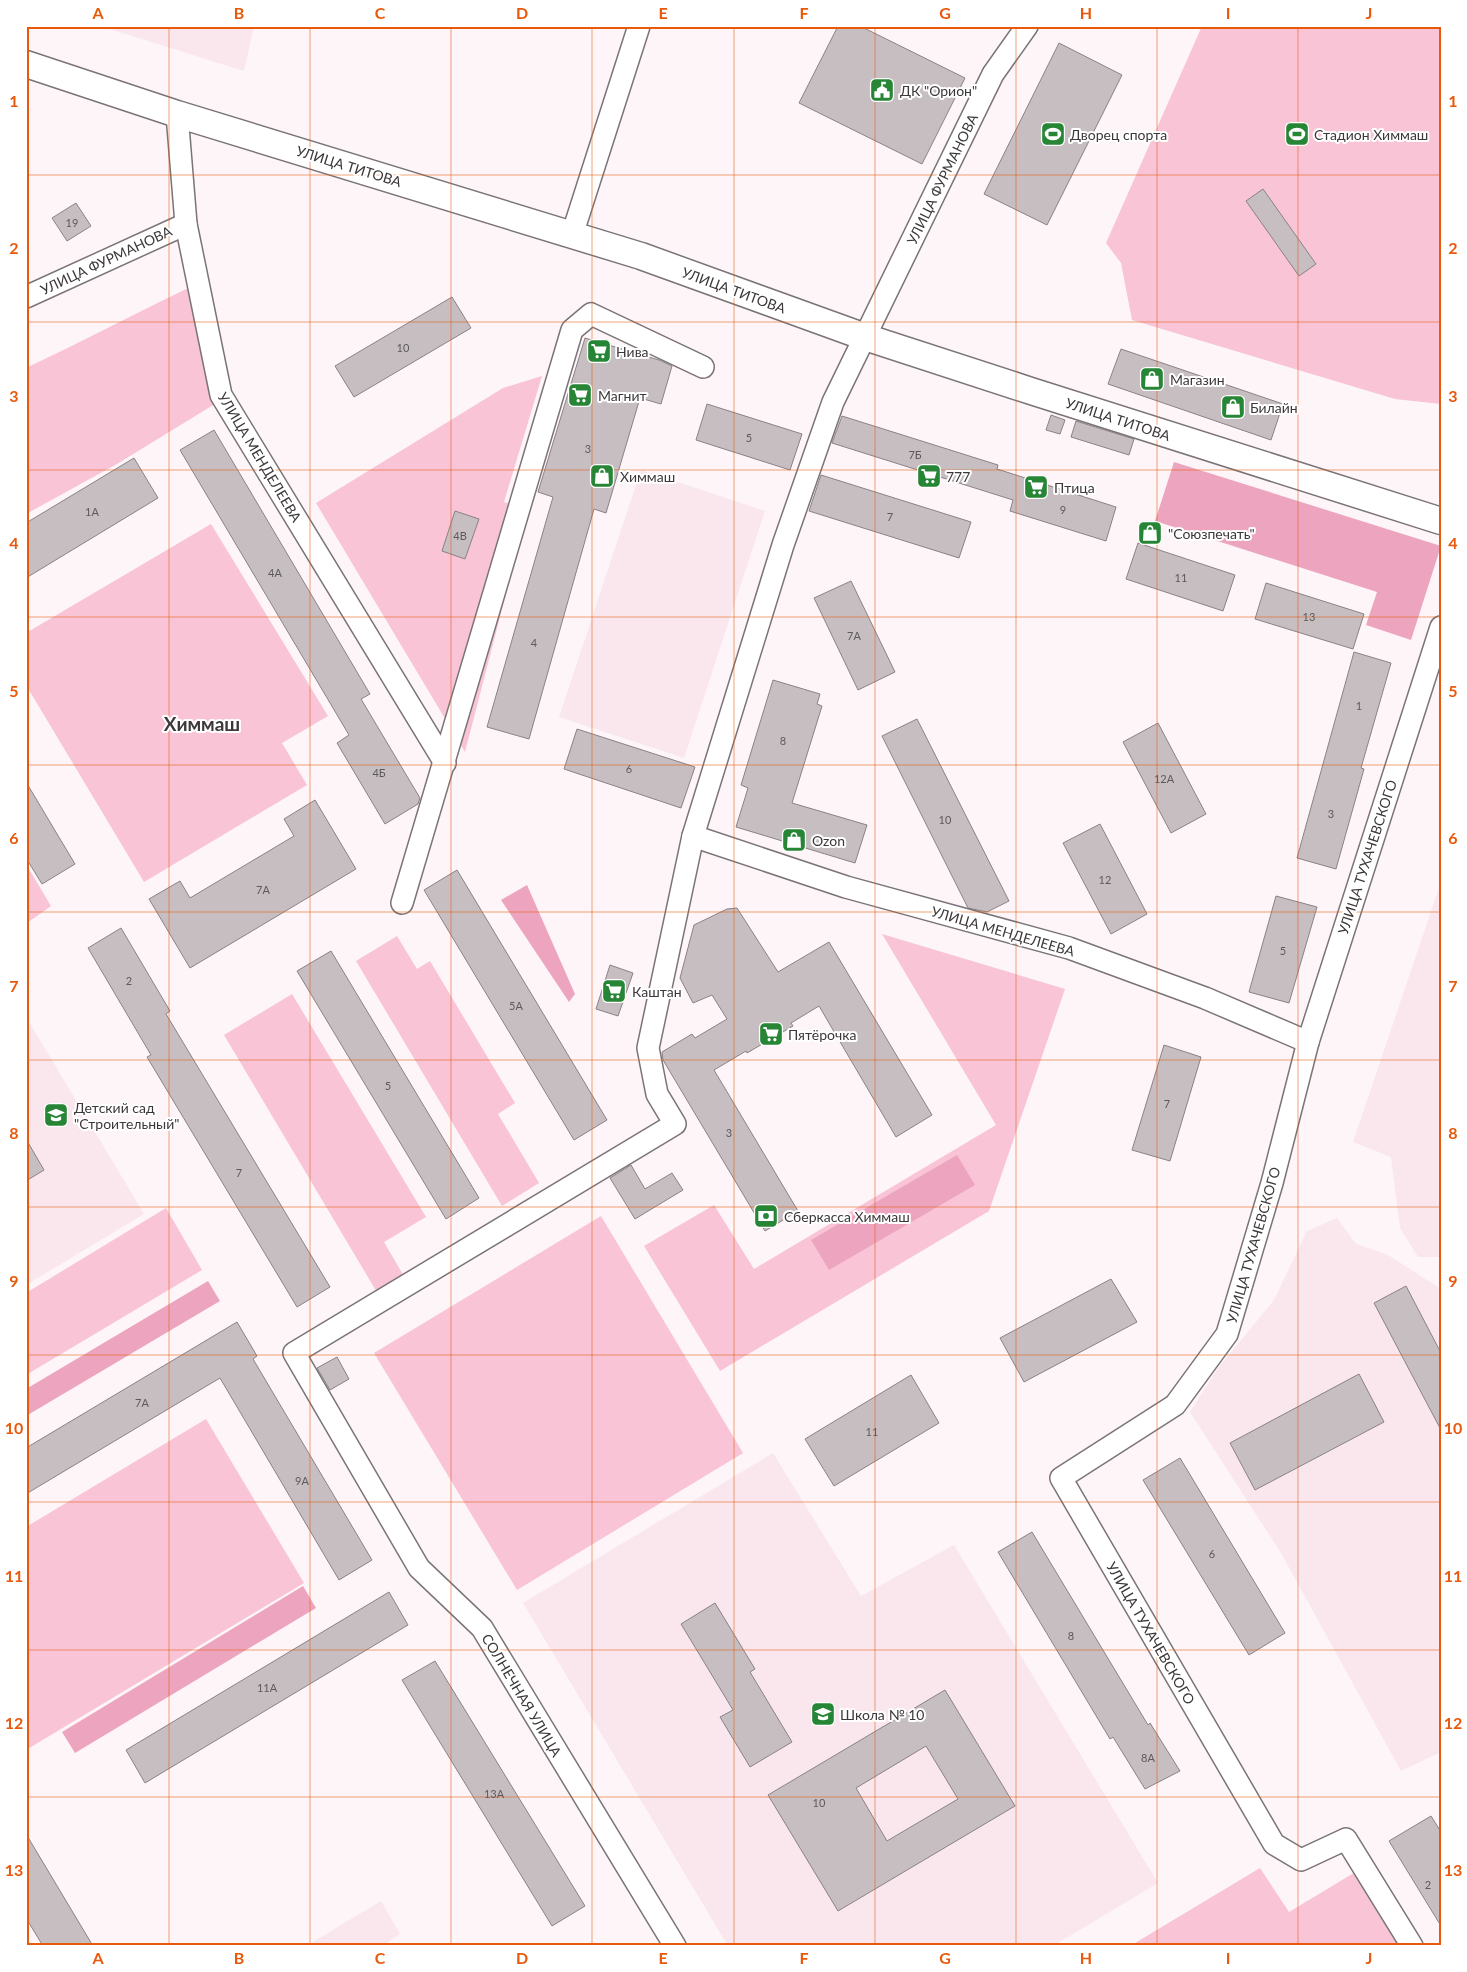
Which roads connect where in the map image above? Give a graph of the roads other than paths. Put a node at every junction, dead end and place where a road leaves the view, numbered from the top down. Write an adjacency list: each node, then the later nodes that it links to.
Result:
1 (638, 26): 6 (street)
2 (1027, 26): 8 (street, УЛИЦА ФУРМАНОВА)
3 (26, 64): 4 (street, УЛИЦА ТИТОВА)
4 (177, 114): 5 (street, УЛИЦА МЕНДЕЛЕЕВА); 6 (street, УЛИЦА ТИТОВА)
5 (186, 224): 7 (street, УЛИЦА ФУРМАНОВА); 12 (street, УЛИЦА МЕНДЕЛЕЕВА)
6 (572, 235): 8 (street, УЛИЦА ТИТОВА)
7 (26, 297)
8 (865, 337): 10 (street, УЛИЦА ТИТОВА); 13 (street, УЛИЦА ФУРМАНОВА)
9 (703, 367): 12 (street)
10 (1441, 521)
11 (1441, 627): 15 (street, УЛИЦА ТУХАЧЕВСКОГО)
12 (445, 763): 14 (street)
13 (693, 836): 15 (street, УЛИЦА МЕНДЕЛЕЕВА); 16 (street, УЛИЦА ФУРМАНОВА)
14 (402, 903)
15 (1308, 1042): 18 (street, УЛИЦА ТУХАЧЕВСКОГО)
16 (294, 1353): 17 (street, СОЛНЕЧНАЯ УЛИЦА)
17 (675, 1946)
18 (1412, 1946)

